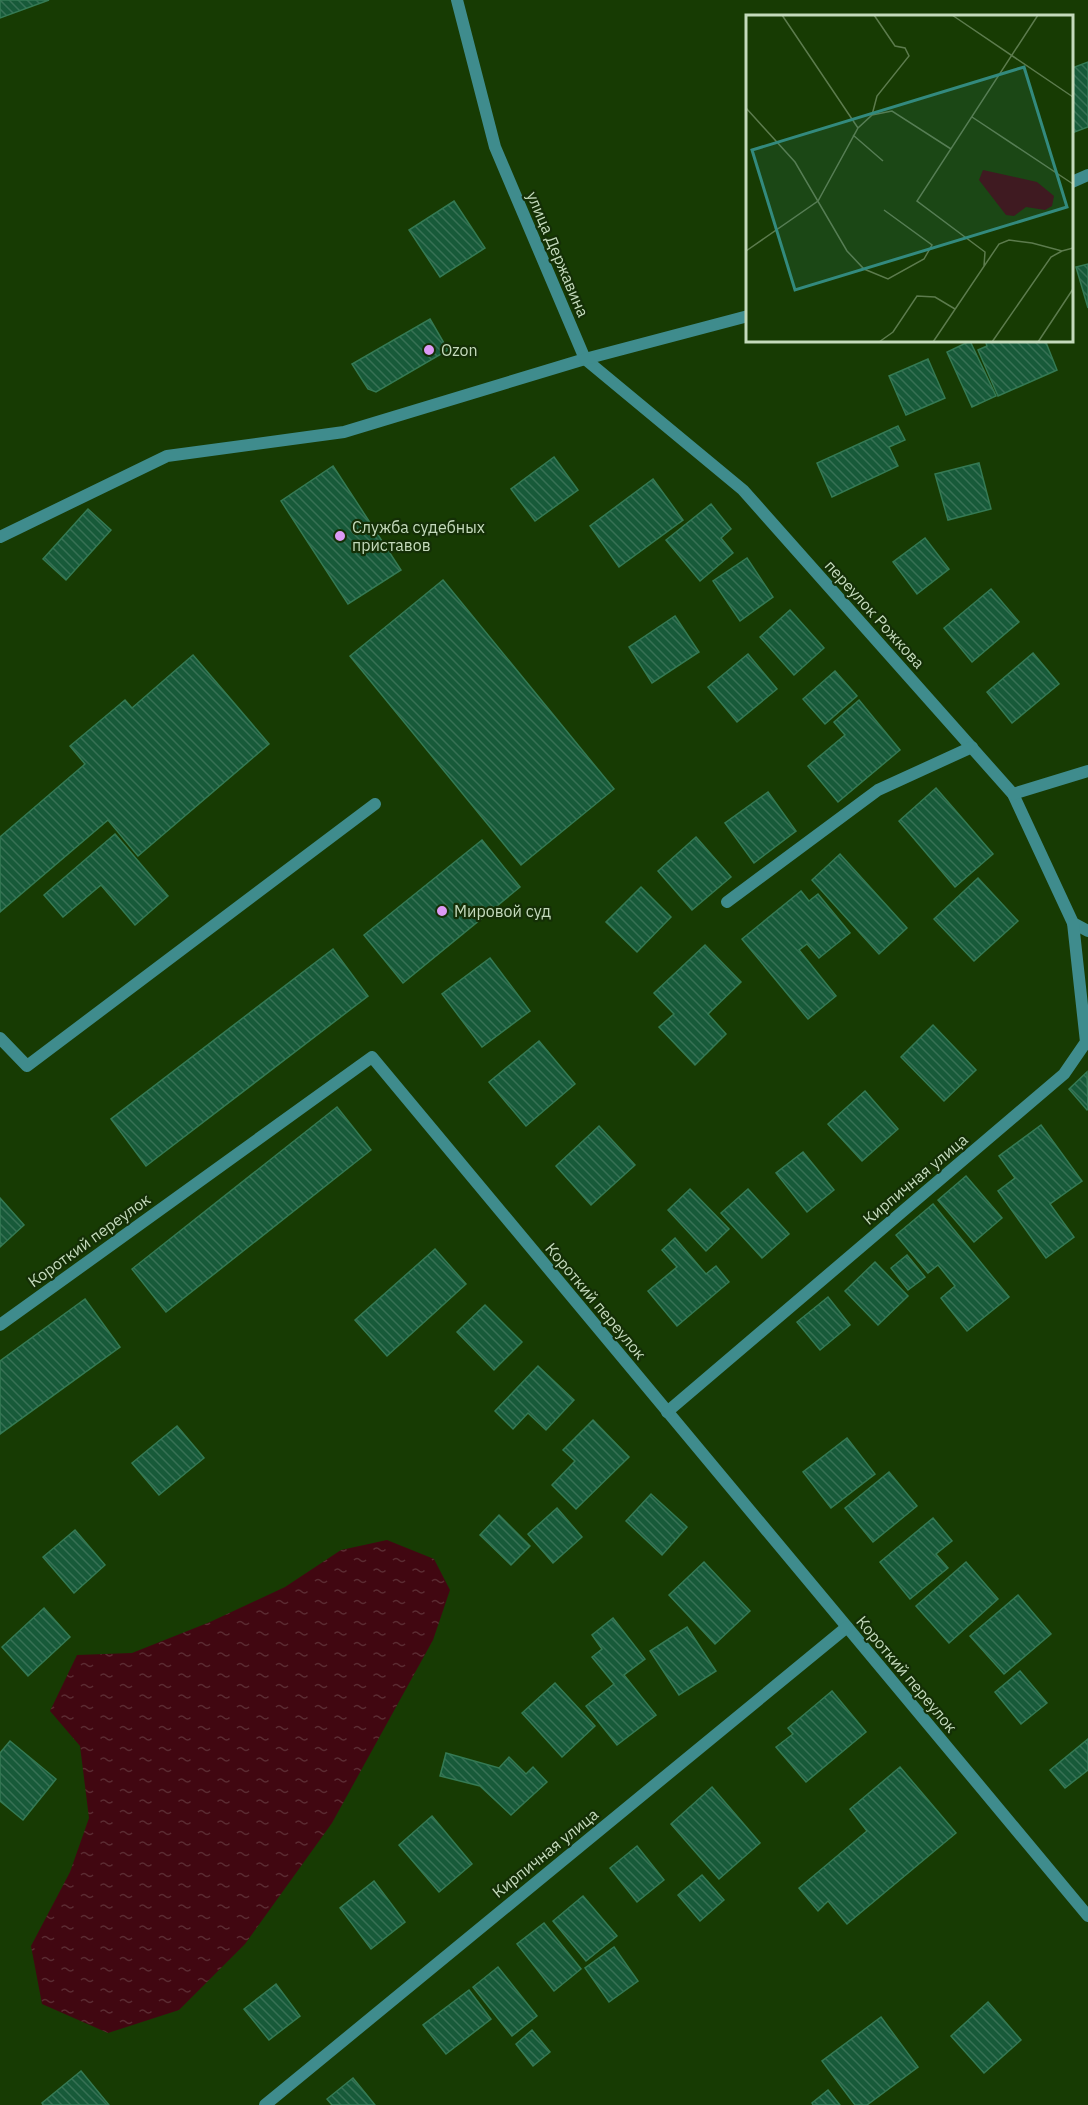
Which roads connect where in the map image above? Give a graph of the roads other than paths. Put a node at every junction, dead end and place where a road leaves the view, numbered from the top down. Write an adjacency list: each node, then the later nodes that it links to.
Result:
1 (457, 0): 5 (street, улица Державина)
2 (1088, 175): 3 (street)
3 (1073, 181)
4 (746, 316): 5 (street)
5 (585, 359): 6 (street); 7 (street, переулок Рожкова)
6 (0, 537)
7 (972, 747): 9 (street, переулок Рожкова); 11 (street)
8 (1088, 771): 9 (street)
9 (1013, 794): 12 (street, переулок Рожкова)
10 (375, 804): 14 (street)
11 (727, 902)
12 (1073, 923): 13 (street); 16 (street, Кирпичная улица)
13 (1088, 931)
14 (0, 1038)
15 (0, 1325): 16 (street, Короткий переулок)
16 (667, 1412): 17 (street, Короткий переулок)
17 (847, 1627): 18 (street, Короткий переулок); 19 (street, Кирпичная улица)
18 (1088, 1916)
19 (265, 2105)

